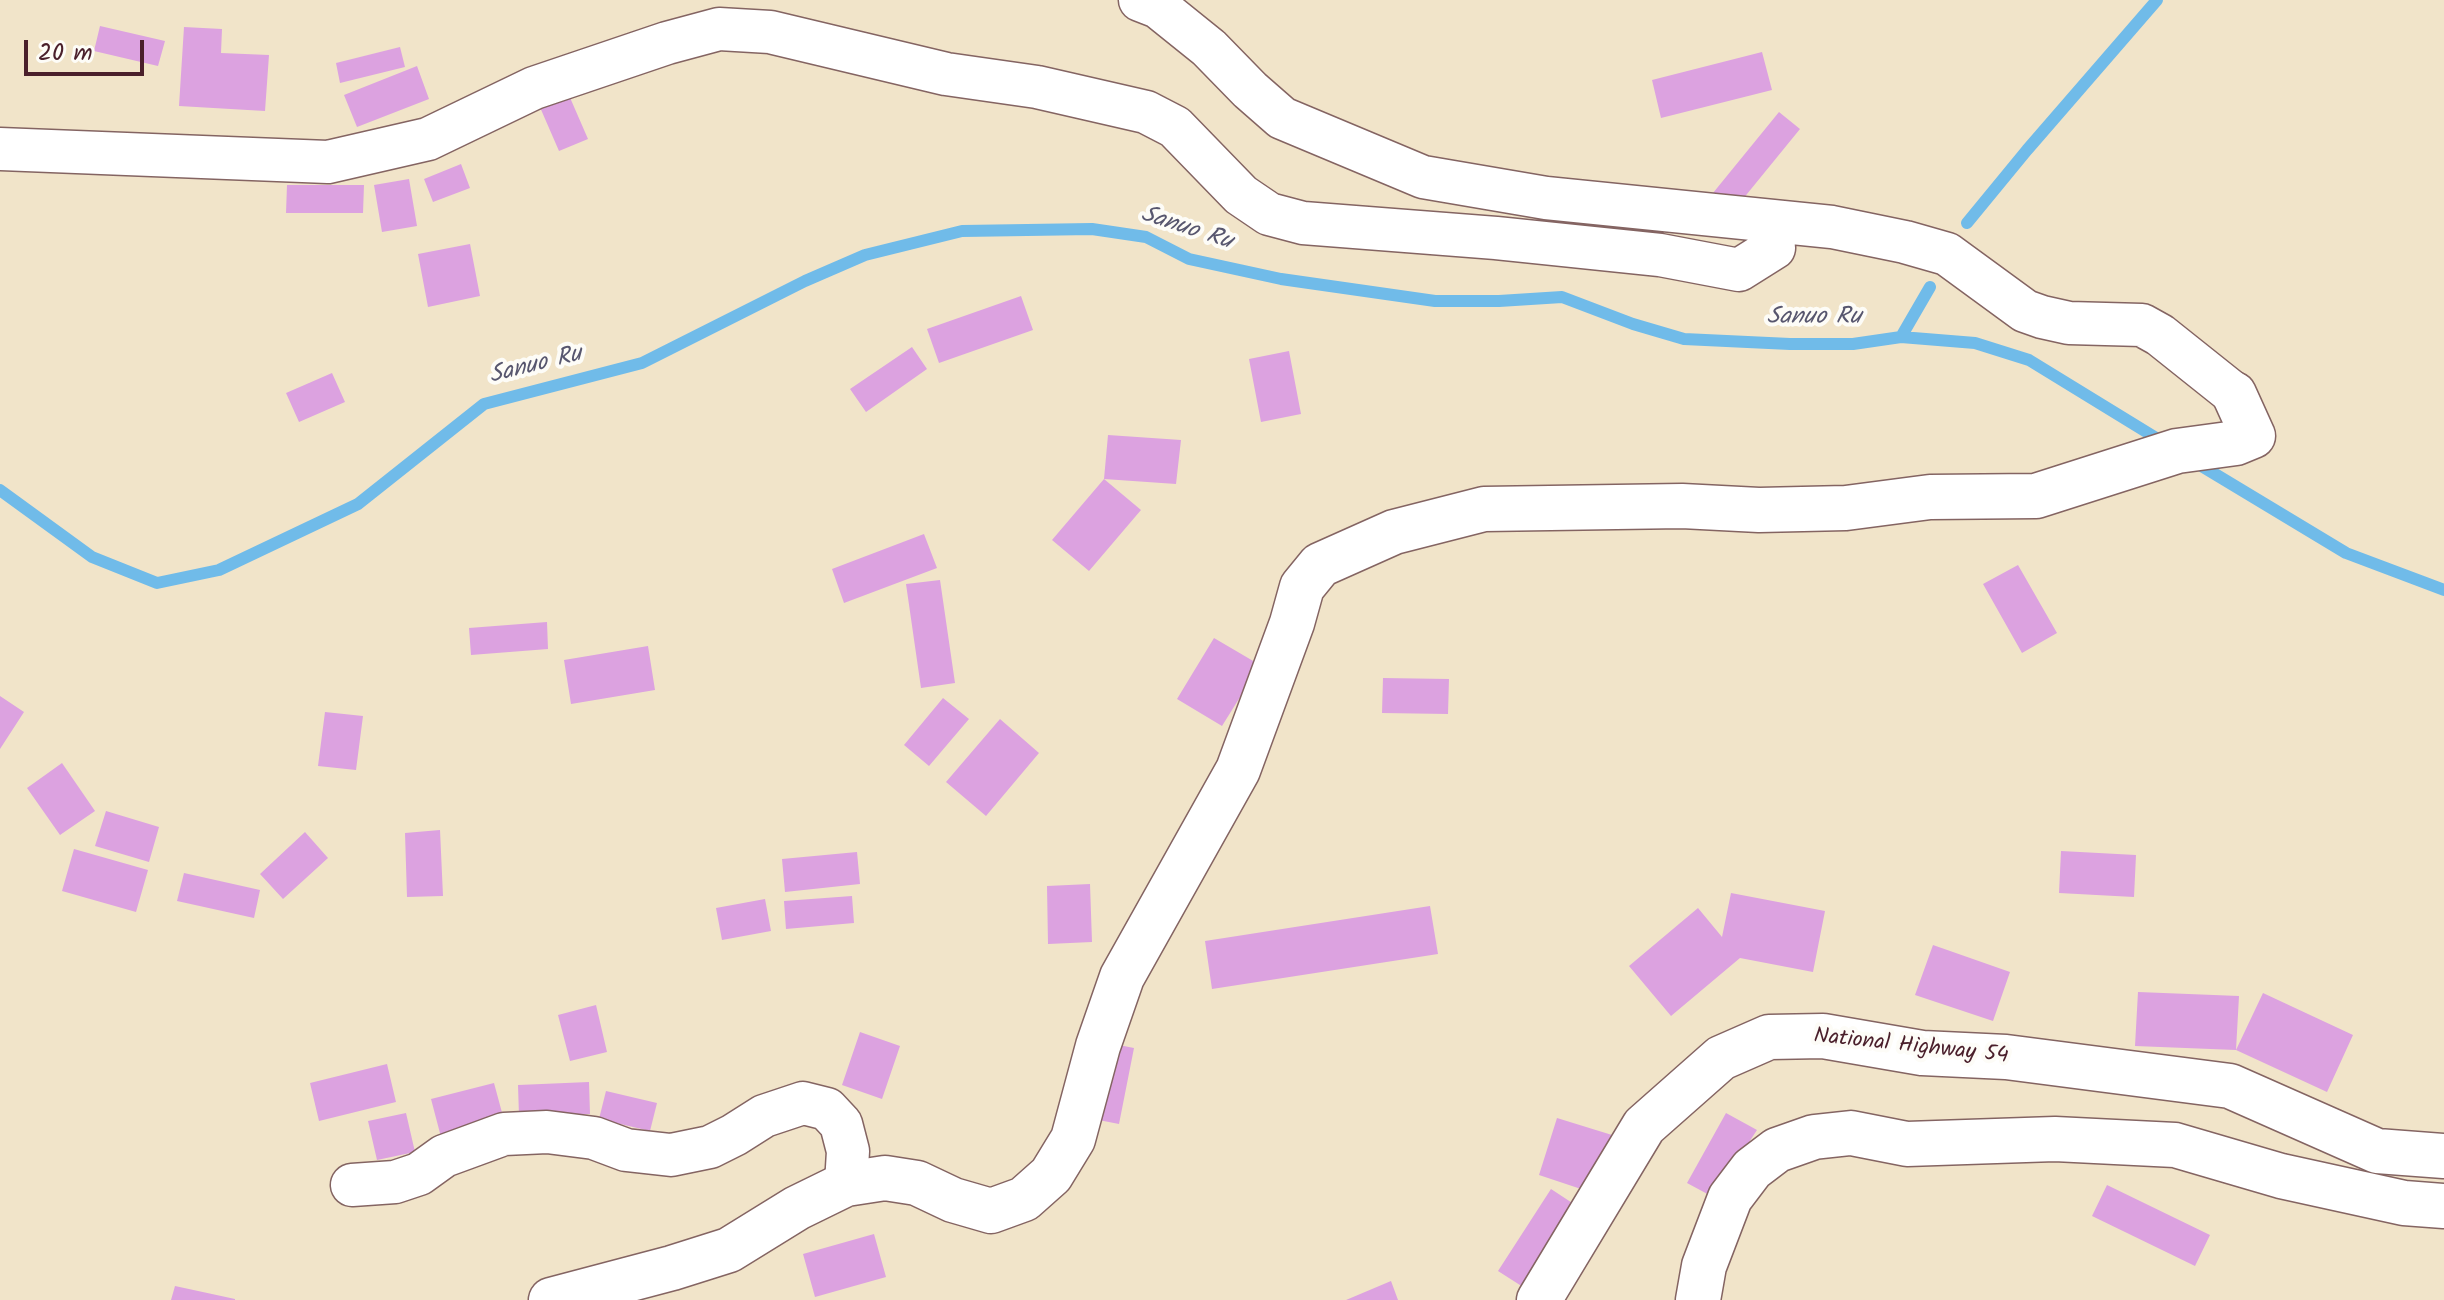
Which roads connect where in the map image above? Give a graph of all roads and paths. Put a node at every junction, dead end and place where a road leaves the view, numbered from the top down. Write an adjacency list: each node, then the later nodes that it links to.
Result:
1 (1140, 0): 3 (street)
2 (0, 149): 3 (street)
3 (1763, 221): 4 (street)
4 (2234, 394): 6 (main road)
5 (2444, 1156): 10 (main road, National Highway 54)
6 (846, 1184): 7 (street); 9 (main road)
7 (352, 1185)
8 (2444, 1206): 11 (main road)
9 (551, 1300)
10 (1539, 1300)
11 (1698, 1300)

